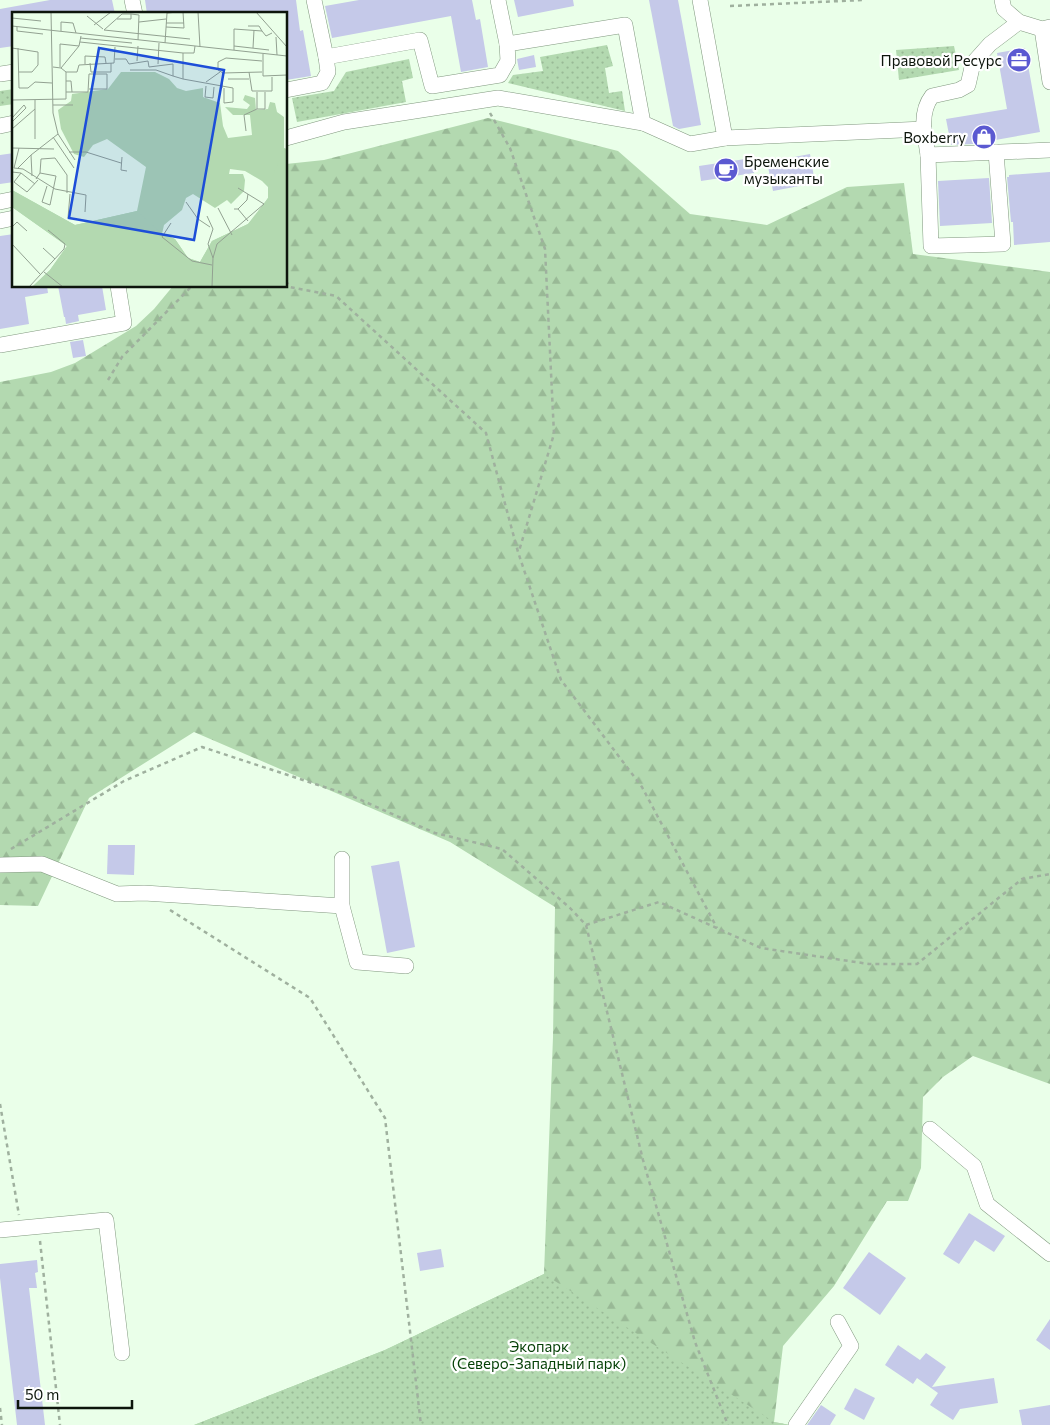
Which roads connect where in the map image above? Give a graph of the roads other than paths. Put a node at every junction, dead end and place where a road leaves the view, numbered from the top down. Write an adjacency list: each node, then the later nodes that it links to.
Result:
1 (314, 0): 8 (lane)
2 (498, 0): 7 (lane)
3 (700, 0): 14 (lane)
4 (1002, 0): 5 (lane)
5 (1019, 22): 6 (lane); 12 (lane)
6 (1046, 28): 9 (lane)
7 (506, 44): 8 (lane); 11 (lane)
8 (326, 57): 10 (lane)
9 (1050, 82)
10 (288, 90)
11 (643, 123): 13 (lane); 14 (lane)
12 (924, 129): 14 (lane); 17 (lane)
13 (288, 137)
14 (725, 138)
15 (1050, 150): 16 (lane)
16 (996, 152): 17 (lane); 17 (lane)
17 (928, 155)
18 (118, 288): 19 (lane)
19 (0, 345)
20 (342, 859): 22 (lane)
21 (0, 866): 22 (lane)
22 (342, 906): 23 (lane)
23 (406, 966)
24 (930, 1129): 26 (lane)
25 (0, 1230): 28 (lane)
26 (1050, 1254)
27 (838, 1322): 29 (lane)
28 (122, 1353)
29 (796, 1425)

